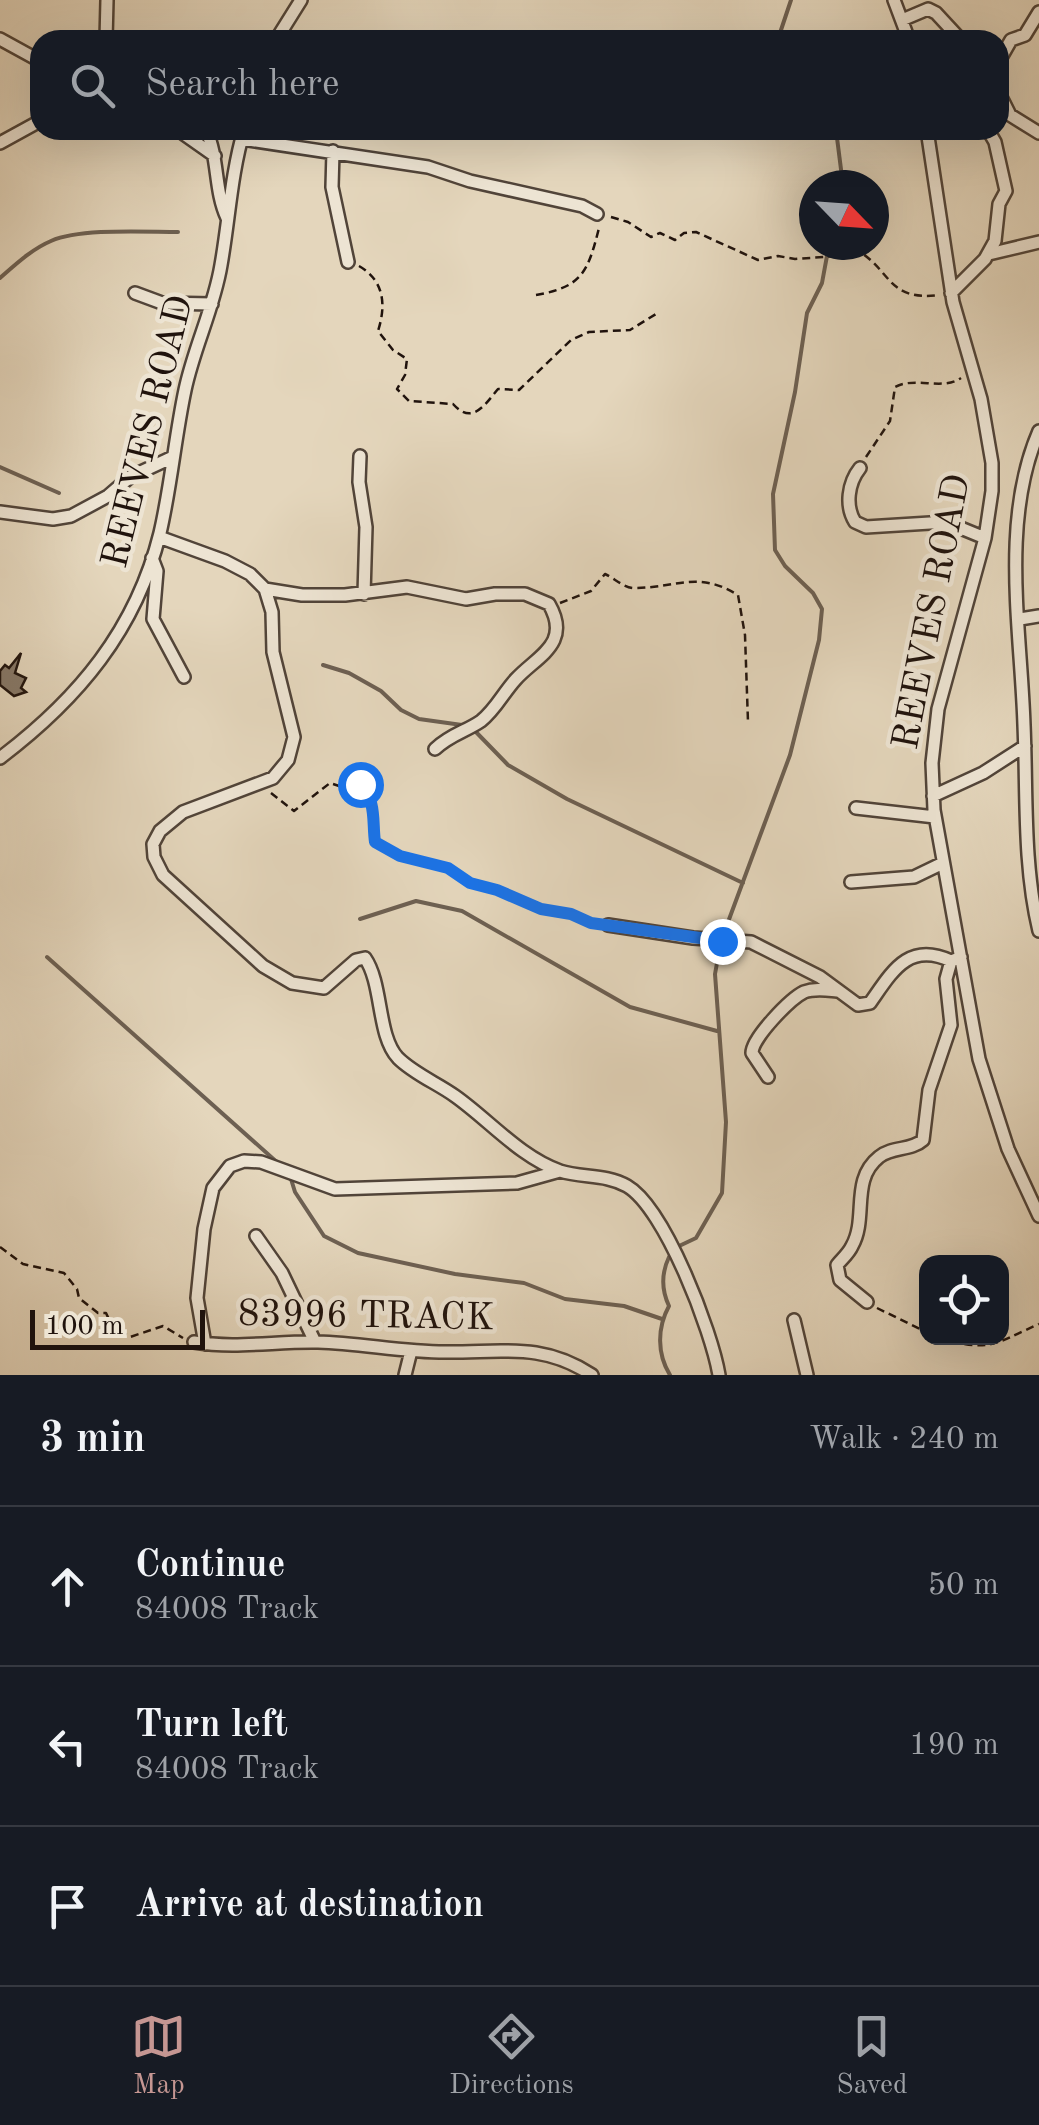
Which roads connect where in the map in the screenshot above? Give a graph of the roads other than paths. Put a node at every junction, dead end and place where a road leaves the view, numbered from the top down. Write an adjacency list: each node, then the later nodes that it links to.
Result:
1 (107, 0): 6 (street)
2 (301, 0): 7 (street)
3 (894, 0): 5 (street)
4 (1039, 12): 11 (street)
5 (902, 20): 8 (street); 9 (street)
6 (106, 30)
7 (282, 30)
8 (906, 30)
9 (952, 30)
10 (0, 39): 12 (street)
11 (1009, 42)
12 (30, 56)
13 (1009, 113): 15 (street)
14 (30, 127): 22 (street)
15 (1039, 133)
16 (192, 140): 24 (street)
17 (209, 140): 24 (street)
18 (242, 140): 26 (street, REEVES ROAD)
19 (275, 140): 23 (street)
20 (929, 140): 30 (street, REEVES ROAD)
21 (994, 140): 28 (street)
22 (0, 144)
23 (333, 151): 25 (street); 29 (street)
24 (215, 156): 26 (street)
25 (597, 214)
26 (228, 218): 32 (street, REEVES ROAD)
27 (1039, 242): 28 (street)
28 (989, 254): 30 (street)
29 (348, 262)
30 (952, 293): 39 (street, REEVES ROAD)
31 (135, 294): 32 (street)
32 (212, 304): 35 (street, REEVES ROAD)
33 (1039, 431): 44 (street)
34 (360, 456): 42 (street)
35 (173, 457): 37 (street); 38 (street, REEVES ROAD)
36 (860, 468): 39 (street)
37 (0, 512)
38 (158, 537): 40 (street, REEVES ROAD); 41 (street)
39 (985, 538): 49 (street, REEVES ROAD)
40 (152, 558): 45 (street); 48 (street, REEVES ROAD)
41 (266, 590): 42 (street); 59 (street)
42 (364, 594): 47 (street)
43 (1039, 616): 44 (street)
44 (1020, 619): 46 (street)
45 (184, 677)
46 (1025, 746): 49 (street); 55 (street)
47 (436, 749)
48 (0, 758)
49 (933, 796): 51 (street, REEVES ROAD)
50 (856, 808): 51 (street)
51 (935, 817): 52 (street, REEVES ROAD)
52 (942, 864): 53 (street); 56 (street, REEVES ROAD)
53 (851, 882)
54 (608, 925): 57 (street)
55 (1039, 931)
56 (956, 959): 57 (street); 60 (street, REEVES ROAD); 62 (street)
57 (837, 991): 58 (street)
58 (768, 1077)
59 (560, 1170): 64 (street, 83996 TRACK); 68 (street)
60 (1039, 1216)
61 (256, 1236): 64 (street)
62 (867, 1302)
63 (794, 1320): 69 (street)
64 (315, 1342): 65 (street, 83996 TRACK)
65 (411, 1351): 66 (street); 67 (street, 83996 TRACK)
66 (405, 1375)
67 (592, 1375)
68 (719, 1375)
69 (807, 1375)

